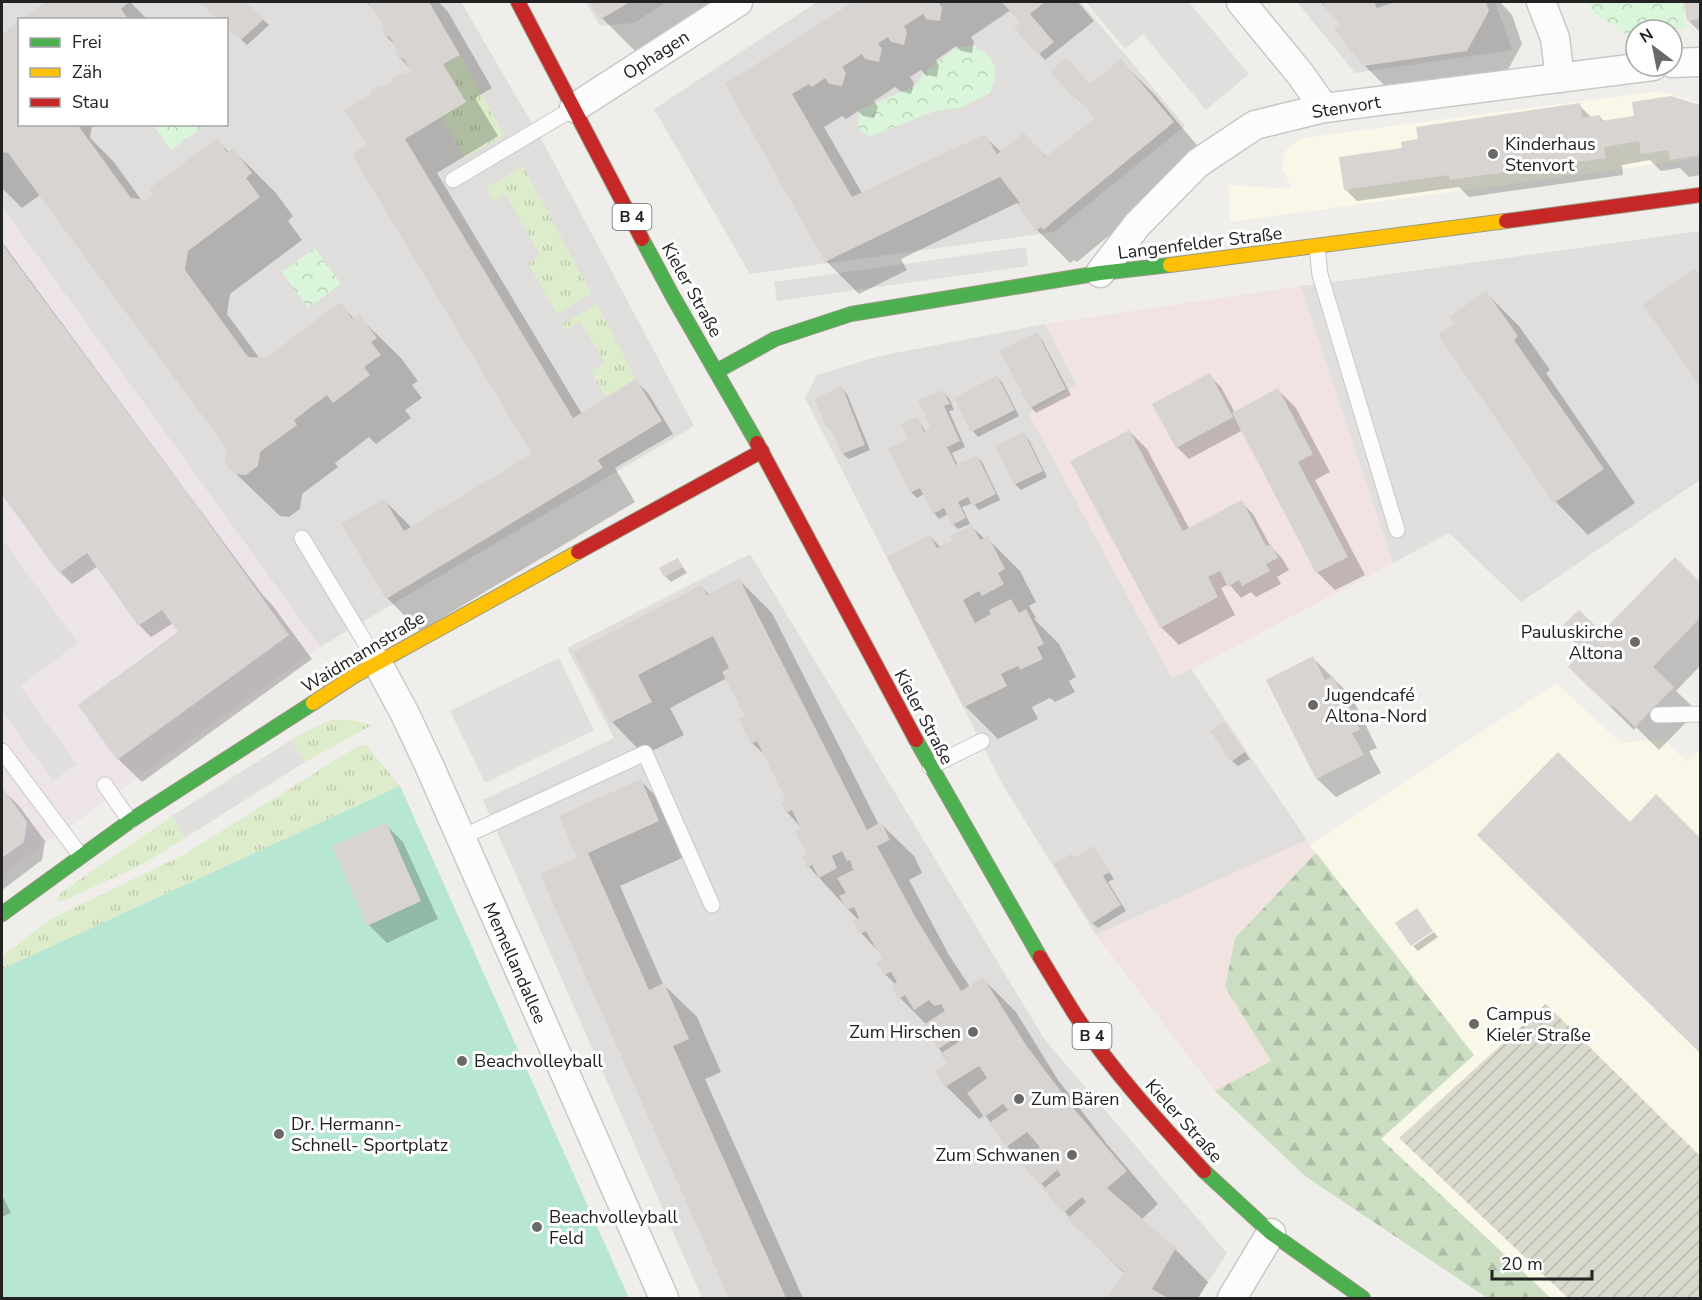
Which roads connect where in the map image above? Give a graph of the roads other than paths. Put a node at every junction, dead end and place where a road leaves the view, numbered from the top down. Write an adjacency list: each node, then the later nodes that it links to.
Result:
1 (518, 2): 9 (street, Kieler Straße / B 4)
2 (738, 2): 11 (street, Ophagen)
3 (1241, 2): 12 (street)
4 (1542, 2): 10 (street)
5 (511, 20): 9 (street, Kieler Straße / B 4)
6 (1701, 62): 7 (street)
7 (1684, 63)
8 (1624, 70): 10 (street, Stenvort)
9 (555, 75): 11 (street, Kieler Straße / B 4)
10 (1560, 78): 12 (street, Stenvort)
11 (574, 108): 13 (lane); 17 (street, Kieler Straße / B 4)
12 (1324, 108): 16 (street, Stenvort)
13 (453, 180)
14 (1701, 195): 15 (street, Langenfelder Straße)
15 (1317, 247): 16 (street, Langenfelder Straße); 19 (lane)
16 (1100, 273): 17 (street, Langenfelder Straße)
17 (717, 371): 18 (street, Kieler Straße / B 4)
18 (762, 451): 21 (street, Waidmannstraße); 26 (street, Kieler Straße / B 4)
19 (1397, 530)
20 (302, 538): 21 (lane)
21 (376, 662): 28 (street, Waidmannstraße); 29 (street, Memellandallee)
22 (1701, 714): 23 (lane)
23 (1658, 715)
24 (982, 741): 26 (lane)
25 (2, 751): 30 (lane)
26 (930, 767): 33 (street, Kieler Straße / B 4)
27 (105, 785): 28 (lane)
28 (130, 821): 30 (street, Waidmannstraße)
29 (460, 838): 31 (lane); 34 (street, Memellandallee)
30 (80, 855): 32 (street, Waidmannstraße)
31 (712, 904)
32 (2, 914)
33 (1271, 1233): 35 (street); 36 (street, Kieler Straße / B 4)
34 (664, 1299)
35 (1232, 1299)
36 (1363, 1299)

